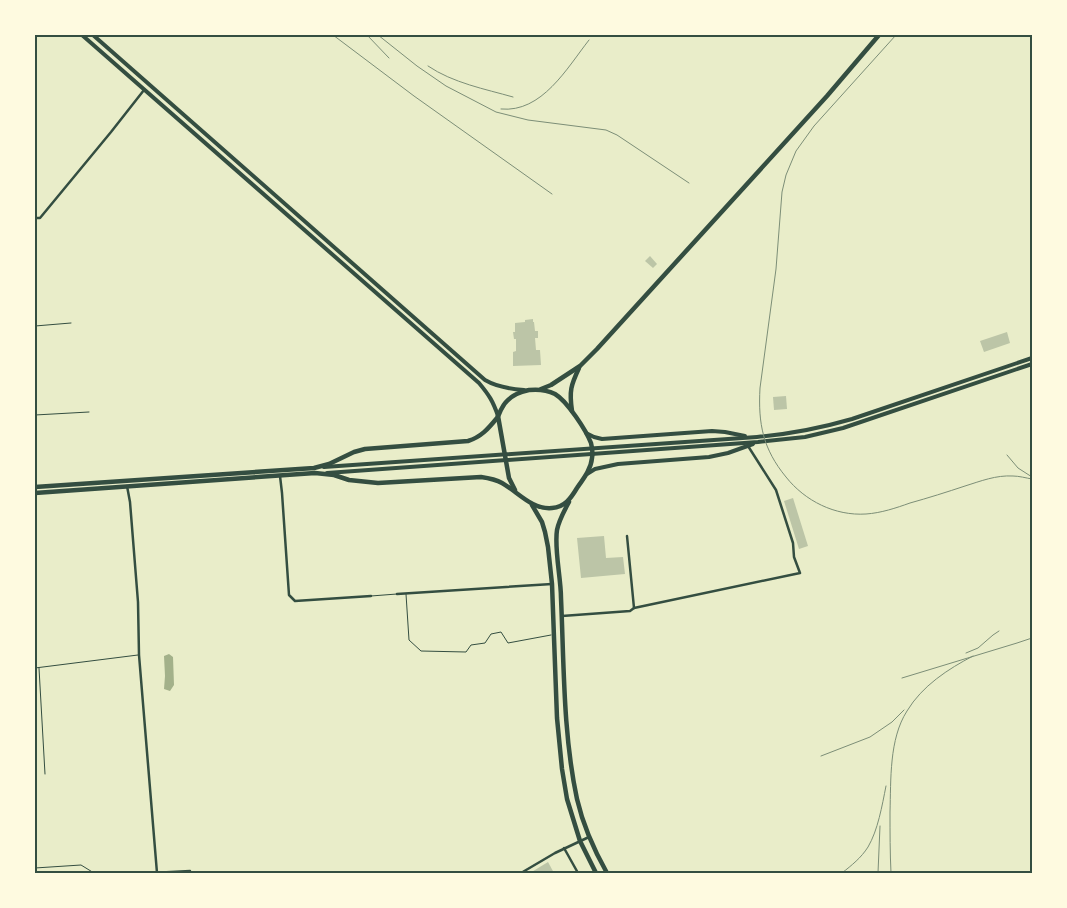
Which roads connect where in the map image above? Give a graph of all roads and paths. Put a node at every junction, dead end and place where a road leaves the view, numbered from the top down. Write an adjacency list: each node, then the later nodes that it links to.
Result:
1 (82, 35): 4 (main road)
2 (93, 35): 11 (main road)
3 (879, 35): 10 (main road)
4 (144, 90): 5 (street); 16 (main road)
5 (35, 218)
6 (71, 323): 7 (lane)
7 (35, 326)
8 (1032, 358): 18 (main road)
9 (1032, 364): 19 (main road)
10 (580, 366): 12 (main road); 14 (main road)
11 (526, 390): 12 (main road); 16 (main road)
12 (541, 390): 14 (main road)
13 (89, 412): 15 (lane)
14 (572, 412): 17 (main road)
15 (35, 415)
16 (498, 416): 21 (main road); 28 (main road)
17 (586, 433): 18 (main road); 22 (main road)
18 (757, 437): 21 (main road)
19 (758, 442): 20 (main road); 21 (main road)
20 (748, 446): 22 (main road); 36 (street)
21 (314, 471): 23 (main road); 24 (main road); 28 (main road)
22 (586, 474): 29 (main road)
23 (280, 476): 25 (main road); 35 (street)
24 (126, 481): 25 (street); 26 (main road)
25 (128, 486): 27 (main road); 39 (street)
26 (35, 487)
27 (35, 493)
28 (516, 493): 30 (main road)
29 (569, 500): 30 (main road); 37 (main road)
30 (532, 504): 32 (main road)
31 (627, 536): 36 (street)
32 (552, 584): 33 (street); 38 (main road)
33 (406, 593): 34 (street); 38 (lane)
34 (397, 594): 35 (lane)
35 (370, 596)
36 (634, 608): 37 (street)
37 (562, 616): 43 (main road)
38 (554, 634): 44 (main road)
39 (139, 655): 41 (lane); 49 (street)
40 (35, 668): 41 (lane)
41 (39, 668): 42 (lane)
42 (45, 774)
43 (589, 837): 44 (street); 54 (main road)
44 (580, 841): 45 (street); 53 (main road)
45 (564, 848): 51 (street); 52 (street)
46 (35, 868): 47 (lane)
47 (94, 873)
48 (152, 873): 49 (street)
49 (157, 873): 50 (street)
50 (190, 873)
51 (521, 873)
52 (578, 873)
53 (596, 873)
54 (607, 873)

